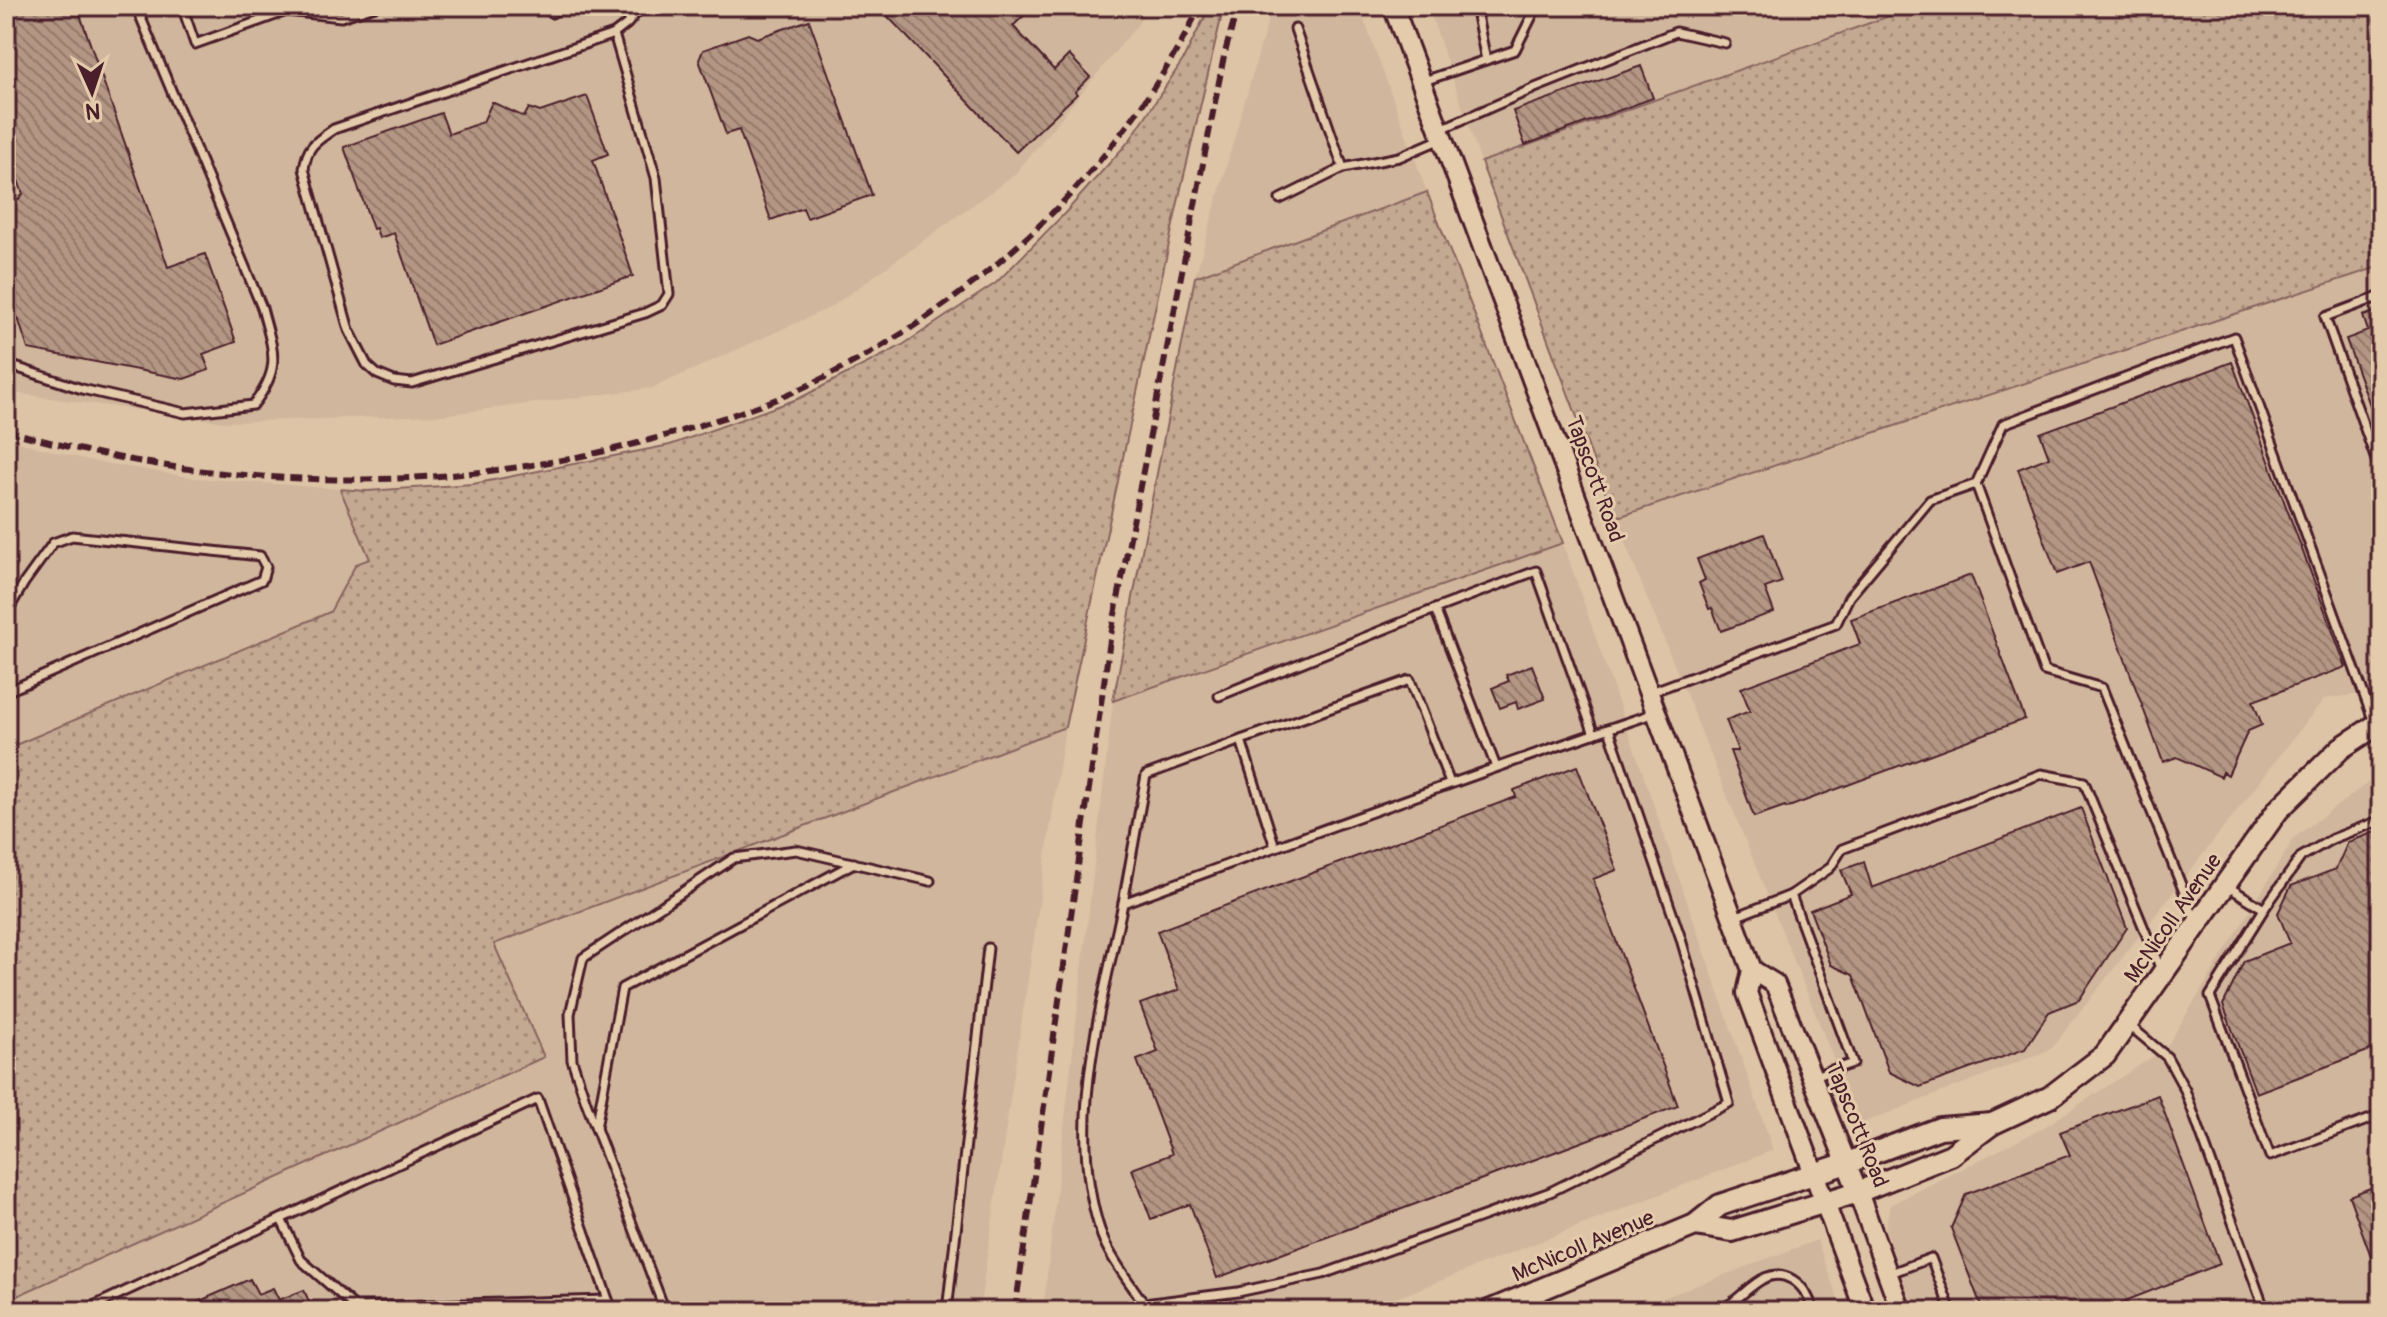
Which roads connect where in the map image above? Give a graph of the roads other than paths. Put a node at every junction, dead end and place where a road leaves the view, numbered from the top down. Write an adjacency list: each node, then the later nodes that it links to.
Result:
1 (136, 6): 19 (lane)
2 (182, 6): 3 (lane)
3 (375, 6)
4 (545, 6): 5 (lane)
5 (562, 6)
6 (642, 6): 11 (lane)
7 (1393, 6): 14 (street, Tapscott Road)
8 (1475, 6): 13 (lane)
9 (1537, 6): 13 (lane)
10 (1295, 29): 16 (lane)
11 (614, 34): 11 (lane)
12 (1725, 43): 15 (lane)
13 (1486, 60): 14 (lane)
14 (1421, 82): 15 (street, Tapscott Road)
15 (1441, 134): 16 (lane); 25 (street, Tapscott Road)
16 (1343, 168): 17 (lane)
17 (1280, 199)
18 (2381, 296): 20 (lane)
19 (6, 364)
20 (2381, 474)
21 (1976, 484): 25 (lane); 28 (lane); 43 (lane)
22 (1435, 609): 26 (lane); 30 (lane); 32 (lane)
23 (6, 614): 24 (lane)
24 (6, 692)
25 (1649, 693): 27 (street, Tapscott Road)
26 (1219, 696)
27 (1657, 713): 29 (lane); 42 (street, Tapscott Road)
28 (2378, 724): 38 (main road, McNicoll Avenue)
29 (1609, 729): 30 (lane); 40 (lane)
30 (1594, 734): 32 (lane)
31 (1241, 740): 33 (lane); 35 (lane); 40 (lane)
32 (1496, 767): 33 (lane)
33 (1450, 783): 35 (lane)
34 (2381, 820): 41 (lane)
35 (1275, 847): 40 (lane)
36 (854, 863): 37 (lane); 51 (lane); 51 (lane)
37 (930, 881)
38 (2225, 885): 41 (lane); 43 (main road, McNicoll Avenue)
39 (1791, 895): 42 (lane); 46 (lane); 48 (lane)
40 (1123, 903)
41 (2264, 909): 49 (lane)
42 (1732, 918): 45 (street, Tapscott Road)
43 (2197, 924): 46 (main road, McNicoll Avenue)
44 (988, 948): 65 (lane)
45 (1752, 970): 48 (street, Tapscott Road); 53 (street, Tapscott Road)
46 (2163, 973): 47 (main road, McNicoll Avenue)
47 (2127, 1023): 50 (main road, McNicoll Avenue); 72 (lane)
48 (1812, 1077): 52 (street, Tapscott Road)
49 (2381, 1115)
50 (1992, 1124): 52 (main road, McNicoll Avenue); 54 (main road, McNicoll Avenue)
51 (596, 1130): 64 (lane)
52 (1847, 1163): 53 (main road, McNicoll Avenue); 54 (street, Tapscott Road)
53 (1814, 1174): 55 (street, Tapscott Road); 57 (main road, McNicoll Avenue)
54 (1858, 1192): 55 (main road, McNicoll Avenue); 58 (street, Tapscott Road)
55 (1826, 1203): 57 (main road, McNicoll Avenue); 69 (street, Tapscott Road)
56 (281, 1219): 59 (lane); 61 (lane); 62 (lane)
57 (1695, 1225): 60 (main road, McNicoll Avenue)
58 (1888, 1274): 70 (street, Tapscott Road); 71 (lane)
59 (608, 1300): 61 (lane); 63 (lane)
60 (1525, 1304): 66 (main road, McNicoll Avenue)
61 (354, 1309)
62 (83, 1311)
63 (612, 1311)
64 (665, 1311)
65 (947, 1311)
66 (1489, 1311)
67 (1716, 1311): 68 (lane)
68 (1814, 1311)
69 (1865, 1311)
70 (1901, 1311)
71 (1951, 1311)
72 (2265, 1311)

